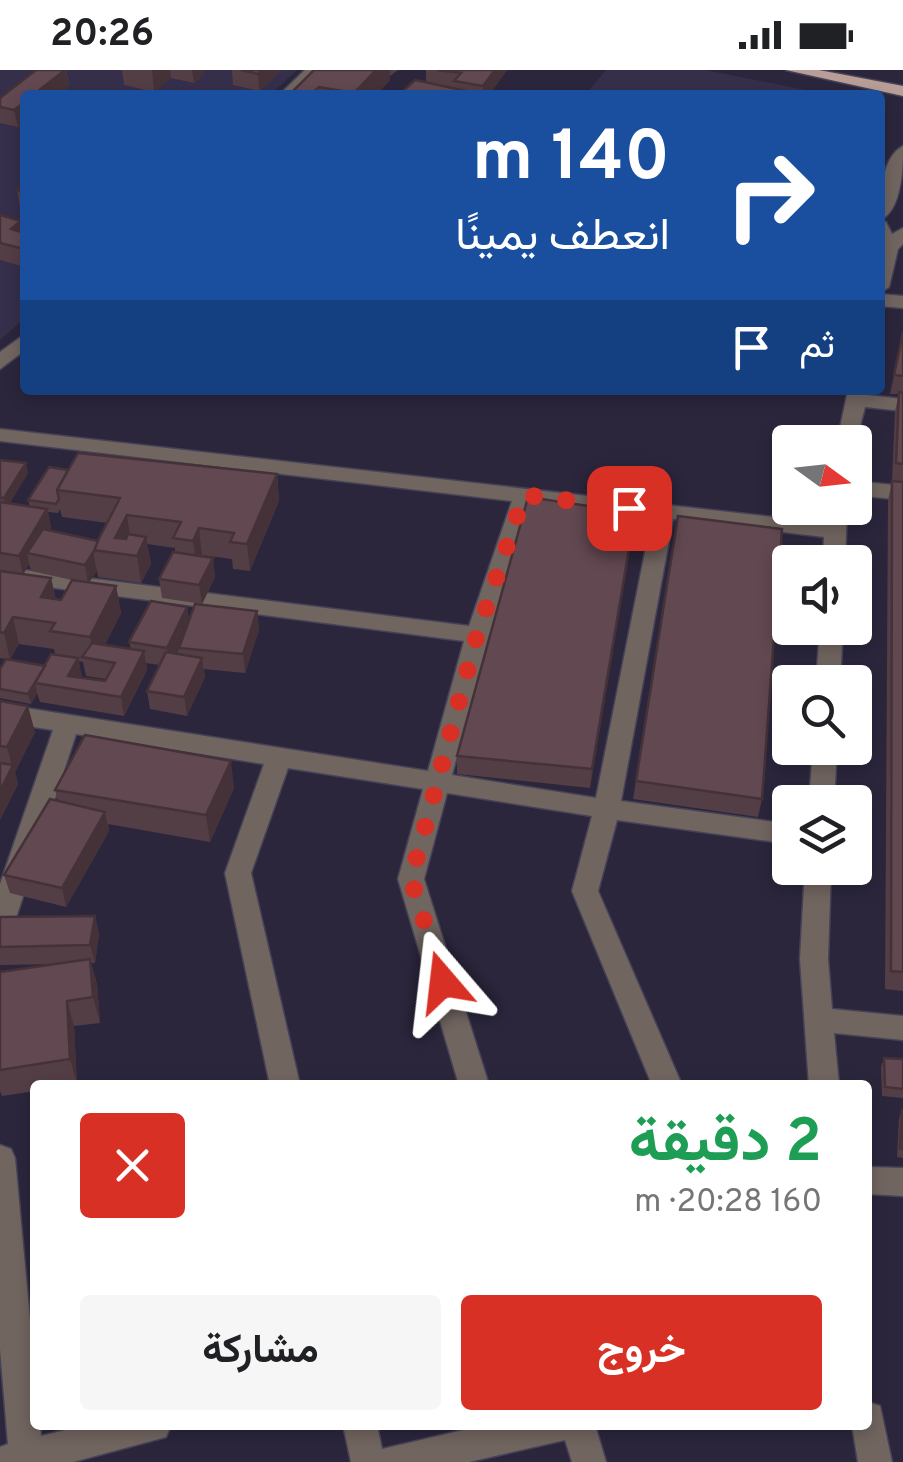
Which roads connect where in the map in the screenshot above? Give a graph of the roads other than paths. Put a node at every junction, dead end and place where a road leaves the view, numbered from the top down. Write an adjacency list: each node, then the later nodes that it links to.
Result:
1 (314, 70): 3 (street)
2 (794, 70): 4 (main road)
3 (293, 90)
4 (903, 91)
5 (903, 151): 6 (street)
6 (885, 202)
7 (903, 233): 8 (street)
8 (885, 257)
9 (20, 345): 10 (street)
10 (0, 363)
11 (857, 395): 12 (street); 13 (street)
12 (903, 405)
13 (851, 425)
14 (0, 435): 17 (street)
15 (872, 490): 16 (street)
16 (903, 493)
17 (524, 495): 18 (street); 23 (street)
18 (664, 512): 20 (street); 28 (street)
19 (836, 525): 20 (street)
20 (836, 531): 21 (street)
21 (835, 545)
22 (0, 574): 23 (street)
23 (477, 635): 27 (street)
24 (0, 713): 25 (street)
25 (67, 724): 26 (street); 31 (street)
26 (279, 757): 27 (street); 34 (street)
27 (437, 782): 28 (street); 35 (street)
28 (608, 810): 29 (street); 36 (street)
29 (772, 832)
30 (817, 885): 32 (street)
31 (0, 924)
32 (819, 1020): 33 (street); 37 (street)
33 (903, 1028)
34 (283, 1080)
35 (472, 1080)
36 (664, 1080)
37 (824, 1080)
38 (0, 1158): 46 (street)
39 (872, 1181): 40 (street)
40 (903, 1182)
41 (135, 1430): 46 (street)
42 (361, 1430): 47 (street)
43 (538, 1430): 48 (street)
44 (579, 1430): 49 (street)
45 (870, 1430): 50 (street)
46 (19, 1460)
47 (368, 1462)
48 (393, 1462)
49 (589, 1462)
50 (875, 1462)

